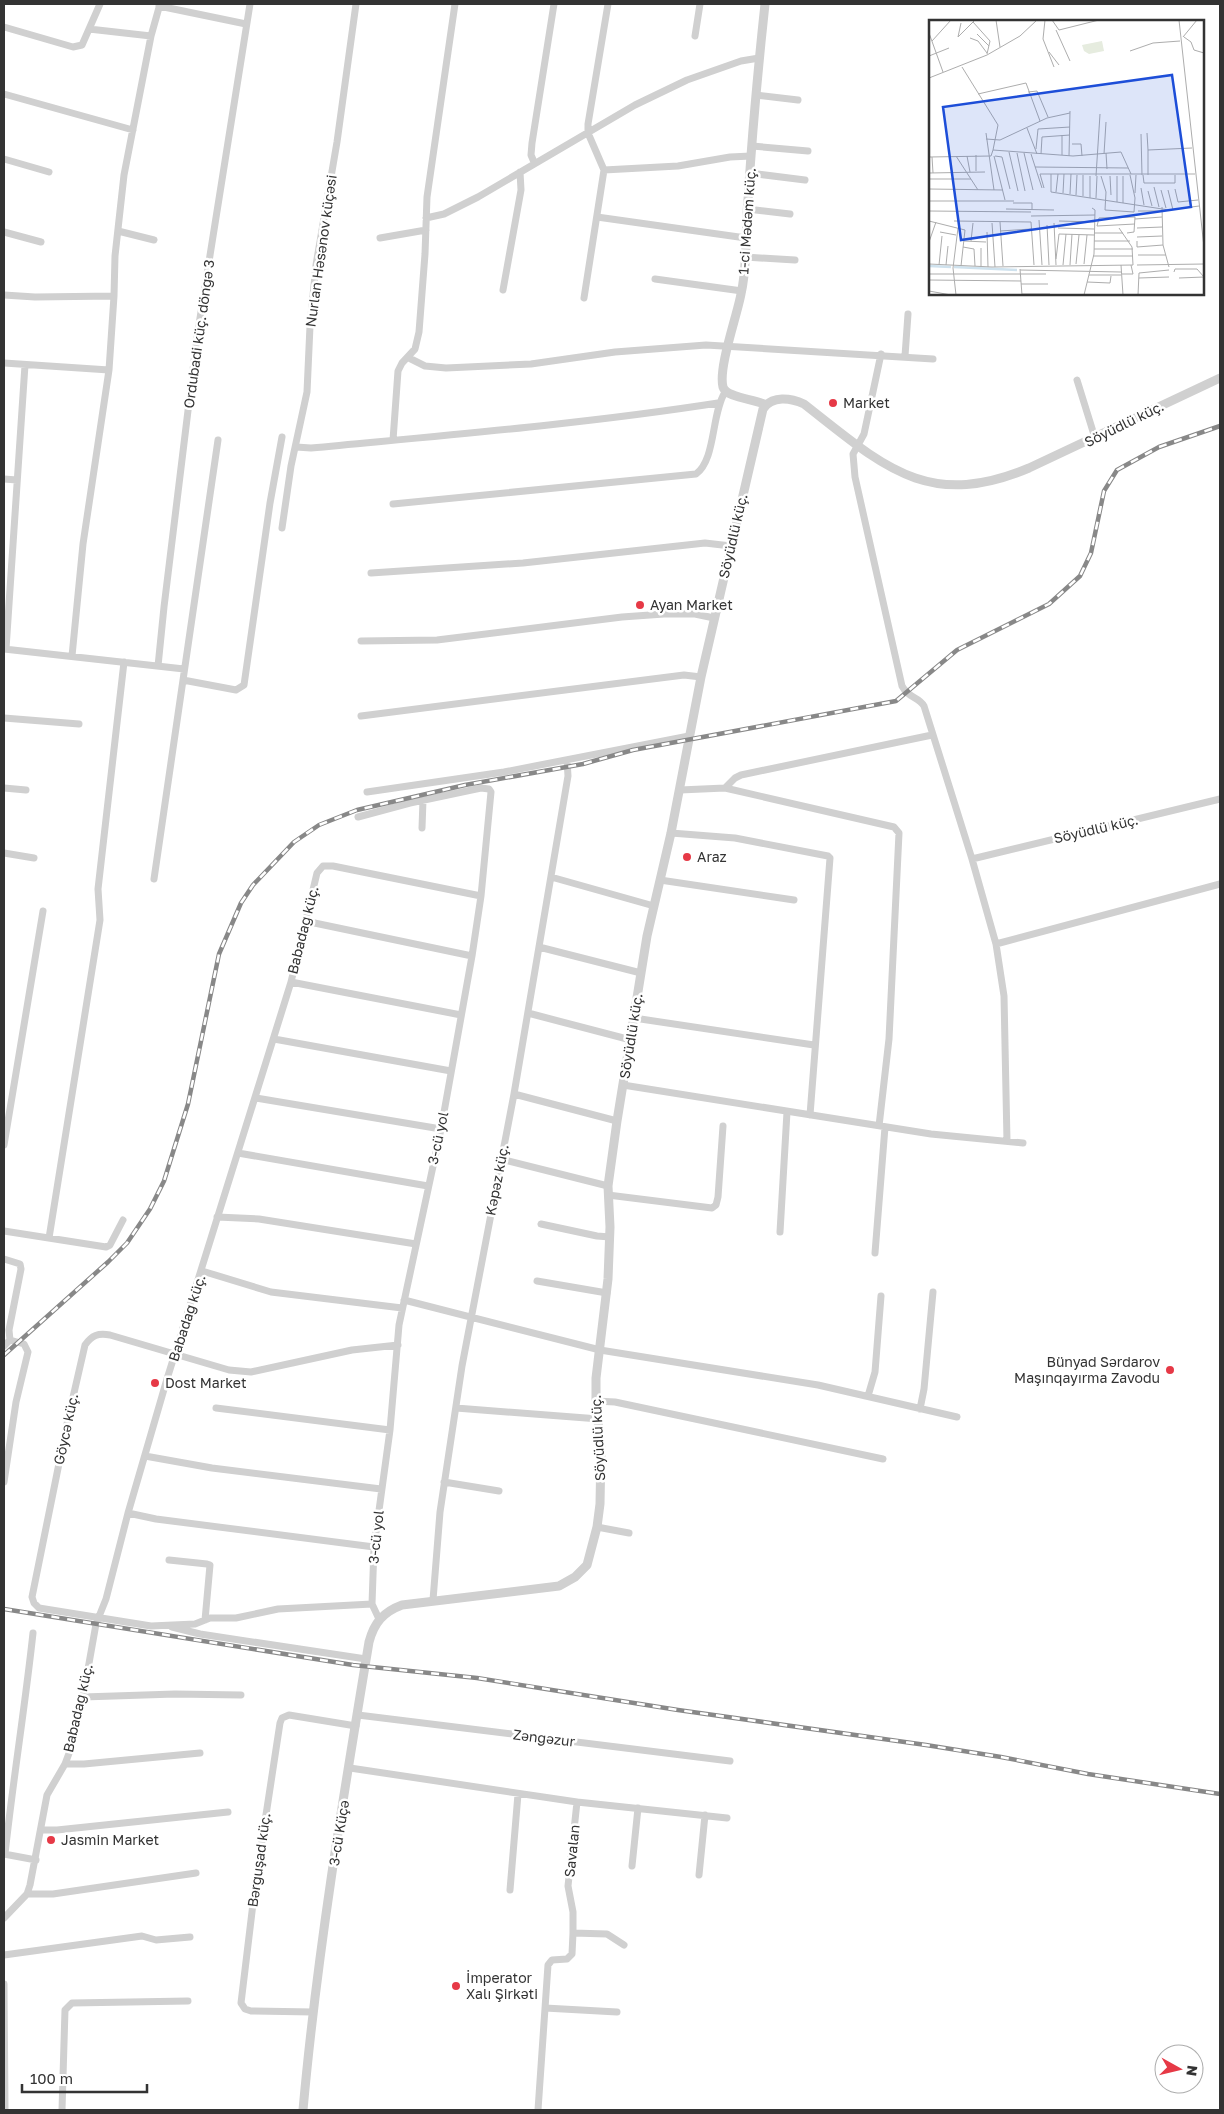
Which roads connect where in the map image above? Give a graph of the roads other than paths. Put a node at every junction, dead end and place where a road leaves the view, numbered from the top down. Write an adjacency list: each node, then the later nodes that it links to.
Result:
1 (100, 4): 12 (street)
2 (250, 4): 10 (street, Ordubadi küç. döngə 3)
3 (356, 4): 68 (street, Nurlan Həsənov küçəsi)
4 (455, 4): 34 (street)
5 (554, 4): 25 (street)
6 (608, 4): 20 (street)
7 (700, 4): 14 (street)
8 (765, 4): 15 (street, 1-ci Mədəm küç.)
9 (160, 5): 10 (street); 13 (street)
10 (246, 24): 81 (street, Ordubadi küç. döngə 3)
11 (4, 27): 12 (street)
12 (90, 29): 13 (street)
13 (150, 36): 19 (street)
14 (695, 36)
15 (759, 58): 17 (street, 1-ci Mədəm küç.); 20 (street)
16 (4, 94): 19 (street)
17 (756, 95): 18 (street); 21 (street, 1-ci Mədəm küç.)
18 (798, 100)
19 (133, 130): 36 (street)
20 (588, 132): 25 (street); 26 (street)
21 (752, 146): 22 (street); 23 (street, 1-ci Mədəm küç.)
22 (808, 151)
23 (751, 156): 26 (street); 29 (street, 1-ci Mədəm küç.)
24 (4, 159): 27 (street)
25 (534, 162): 28 (street)
26 (604, 170): 33 (street)
27 (50, 172)
28 (520, 172): 34 (street); 45 (street)
29 (749, 173): 30 (street); 31 (street, 1-ci Mədəm küç.)
30 (804, 180)
31 (747, 209): 32 (street); 39 (street, 1-ci Mədəm küç.)
32 (790, 214)
33 (597, 217): 39 (street); 49 (street)
34 (426, 218): 35 (street)
35 (426, 230): 38 (street); 54 (street)
36 (118, 231): 40 (street); 48 (street)
37 (4, 232): 41 (street)
38 (380, 238)
39 (746, 238): 42 (street, 1-ci Mədəm küç.)
40 (154, 240)
41 (41, 242)
42 (745, 257): 43 (street); 46 (street, 1-ci Mədəm küç.)
43 (795, 260)
44 (655, 279): 46 (street)
45 (504, 290)
46 (742, 291): 51 (street, 1-ci Mədəm küç.)
47 (4, 295): 48 (street)
48 (114, 296): 58 (street)
49 (584, 298)
50 (908, 314): 53 (street)
51 (728, 347): 52 (street); 54 (street); 61 (street, 1-ci Mədəm küç.)
52 (881, 354): 53 (street); 69 (street)
53 (905, 356): 55 (street)
54 (409, 358): 67 (street)
55 (933, 359)
56 (4, 363): 57 (street)
57 (25, 365): 58 (street); 71 (street)
58 (109, 370): 79 (street)
59 (1220, 378): 65 (street, Söyüdlü küç.)
60 (1077, 380): 65 (street)
61 (725, 392): 62 (street); 63 (street)
62 (718, 403): 67 (street); 72 (street)
63 (766, 404): 69 (street, Söyüdlü küç.); 74 (street, Söyüdlü küç.)
64 (282, 437): 84 (street)
65 (1095, 438): 69 (street, Söyüdlü küç.)
66 (218, 440): 82 (street)
67 (393, 440): 68 (street)
68 (296, 447): 73 (street, Nurlan Həsənov küçəsi)
69 (859, 447): 88 (street)
70 (4, 479): 71 (street)
71 (17, 480): 78 (street)
72 (393, 504)
73 (282, 528)
74 (731, 546): 75 (street); 76 (street, Söyüdlü küç.)
75 (371, 573)
76 (714, 618): 77 (street); 83 (street, Söyüdlü küç.)
77 (361, 641)
78 (5, 649): 79 (street)
79 (72, 656): 80 (street)
80 (124, 662): 81 (street); 147 (street)
81 (158, 666): 82 (street)
82 (184, 669): 84 (street)
83 (701, 677): 85 (street); 89 (street, Söyüdlü küç.)
84 (183, 680): 105 (street)
85 (361, 716)
86 (4, 718): 87 (street)
87 (79, 724)
88 (932, 735): 92 (street); 103 (street)
89 (689, 736): 90 (street); 94 (street, Söyüdlü küç.)
90 (566, 760): 95 (street); 104 (street, Kəpəz küç.)
91 (4, 788): 93 (street)
92 (725, 788): 94 (street); 132 (street)
93 (26, 790)
94 (680, 790): 100 (street, Söyüdlü küç.)
95 (367, 792)
96 (1220, 799): 103 (street, Söyüdlü küç.)
97 (423, 800): 98 (street, 3-cü yol); 99 (street); 108 (street, 3-cü yol)
98 (358, 817)
99 (422, 828)
100 (671, 832): 106 (street, Söyüdlü küç.); 123 (street)
101 (4, 853): 102 (street)
102 (34, 858)
103 (972, 859): 113 (street)
104 (551, 877): 110 (street); 114 (street, Kəpəz küç.)
105 (154, 879)
106 (660, 880): 109 (street); 110 (street, Söyüdlü küç.)
107 (1220, 884): 113 (street)
108 (481, 896): 112 (street, Babadağ küç.); 115 (street, 3-cü yol)
109 (794, 900)
110 (654, 906): 116 (street, Söyüdlü küç.)
111 (42, 911): 136 (street)
112 (305, 921): 115 (street); 117 (street, Babadağ küç.)
113 (996, 944): 134 (street)
114 (539, 947): 116 (street); 118 (street, Kəpəz küç.)
115 (472, 956): 119 (street, 3-cü yol)
116 (641, 973): 120 (street, Söyüdlü küç.)
117 (291, 982): 119 (street); 121 (street, Babadağ küç.)
118 (528, 1013): 122 (street); 126 (street, Kəpəz küç.)
119 (461, 1015): 124 (street, 3-cü yol)
120 (634, 1018): 122 (street, Söyüdlü küç.); 123 (street)
121 (274, 1039): 124 (street); 127 (street, Babadağ küç.)
122 (631, 1040): 125 (street, Söyüdlü küç.)
123 (814, 1045): 129 (street)
124 (451, 1071): 133 (street, 3-cü yol)
125 (623, 1085): 128 (street); 130 (street, Söyüdlü küç.)
126 (514, 1094): 130 (street); 138 (street, Kəpəz küç.)
127 (256, 1098): 133 (street); 137 (street, Babadağ küç.)
128 (787, 1112): 129 (street); 145 (street)
129 (810, 1115): 132 (street)
130 (617, 1121): 140 (street, Söyüdlü küç.)
131 (723, 1126): 140 (street)
132 (882, 1127): 134 (street); 149 (street)
133 (441, 1130): 139 (street, 3-cü yol)
134 (1007, 1141): 135 (street)
135 (1023, 1142)
136 (4, 1145)
137 (238, 1153): 139 (street); 141 (street, Babadağ küç.)
138 (501, 1159): 140 (street); 157 (street, Kəpəz küç.)
139 (428, 1186): 148 (street, 3-cü yol)
140 (608, 1191): 146 (street, Söyüdlü küç.)
141 (217, 1217): 148 (street); 151 (street, Babadağ küç.)
142 (123, 1220): 147 (street)
143 (541, 1224): 146 (street)
144 (4, 1231): 147 (street)
145 (780, 1232)
146 (610, 1237): 154 (street, Söyüdlü küç.)
147 (49, 1238)
148 (416, 1244): 156 (street, 3-cü yol)
149 (875, 1253)
150 (4, 1259): 158 (street)
151 (202, 1272): 156 (street); 162 (street, Babadağ küç.)
152 (537, 1281): 154 (street)
153 (934, 1292): 167 (street)
154 (607, 1293): 161 (street, Söyüdlü küç.)
155 (881, 1296): 163 (street)
156 (403, 1304): 157 (street); 159 (street, 3-cü yol)
157 (471, 1316): 161 (street); 166 (street, Kəpəz küç.)
158 (10, 1340): 160 (street); 173 (street)
159 (398, 1345): 162 (street, Göycə küç.); 170 (street, 3-cü yol)
160 (4, 1346)
161 (600, 1350): 163 (street); 164 (street, Söyüdlü küç.)
162 (175, 1354): 171 (street, Babadağ küç.); 184 (street, Göycə küç.)
163 (868, 1396): 167 (street)
164 (596, 1401): 169 (street, Söyüdlü küç.); 172 (street)
165 (216, 1408): 170 (street)
166 (456, 1408): 169 (street); 174 (street, Kəpəz küç.)
167 (920, 1409): 168 (street)
168 (957, 1417)
169 (599, 1418): 178 (street, Söyüdlü küç.)
170 (390, 1430): 175 (street, 3-cü yol)
171 (145, 1456): 175 (street); 177 (street, Babadağ küç.)
172 (883, 1459)
173 (4, 1482)
174 (444, 1482): 176 (street); 182 (street, Kəpəz küç.)
175 (381, 1489): 180 (street, 3-cü yol)
176 (499, 1491)
177 (128, 1513): 180 (street); 184 (street, Babadağ küç.)
178 (597, 1527): 179 (street); 182 (street, Söyüdlü küç.)
179 (629, 1532)
180 (374, 1547): 183 (street, 3-cü yol)
181 (168, 1560): 186 (street)
182 (433, 1600): 185 (street, Söyüdlü küç.)
183 (372, 1604): 185 (street, 3-cü yol); 186 (street)
184 (99, 1618): 187 (street); 191 (street, Babadağ küç.)
185 (379, 1619): 189 (street, 3-cü Küçə)
186 (205, 1620): 187 (street)
187 (166, 1625): 189 (street)
188 (33, 1633): 205 (street)
189 (366, 1659): 192 (street, 3-cü Küçə)
190 (241, 1695): 191 (street)
191 (83, 1697): 196 (street, Babadağ küç.)
192 (358, 1714): 193 (street, 3-cü Küçə); 195 (street, Zəngəzur)
193 (356, 1726): 197 (street, 3-cü Küçə); 220 (street, Bərguşad küç.)
194 (200, 1753): 196 (street)
195 (730, 1761)
196 (65, 1764): 204 (street, Babadağ küç.)
197 (350, 1768): 198 (street); 220 (street, 3-cü Küçə)
198 (518, 1794): 199 (street); 210 (street)
199 (577, 1802): 200 (street); 213 (street, Savalan)
200 (638, 1808): 202 (street); 207 (street)
201 (228, 1812): 204 (street)
202 (705, 1815): 203 (street); 209 (street)
203 (727, 1818)
204 (42, 1830): 206 (street, Babadağ küç.)
205 (4, 1854): 206 (street)
206 (36, 1860): 211 (street, Babadağ küç.)
207 (632, 1866)
208 (196, 1873): 211 (street)
209 (699, 1875)
210 (510, 1890)
211 (27, 1894): 212 (street, Babadağ küç.)
212 (4, 1918)
213 (573, 1933): 215 (street); 219 (street, Savalan)
214 (190, 1937): 216 (street)
215 (624, 1945)
216 (4, 1955)
217 (4, 1984): 222 (street)
218 (188, 2001): 224 (street)
219 (545, 2008): 221 (street); 226 (street, Savalan)
220 (313, 2012): 225 (street, 3-cü Küçə)
221 (617, 2012)
222 (5, 2088): 223 (street)
223 (5, 2110)
224 (62, 2110)
225 (304, 2110)
226 (538, 2110)

